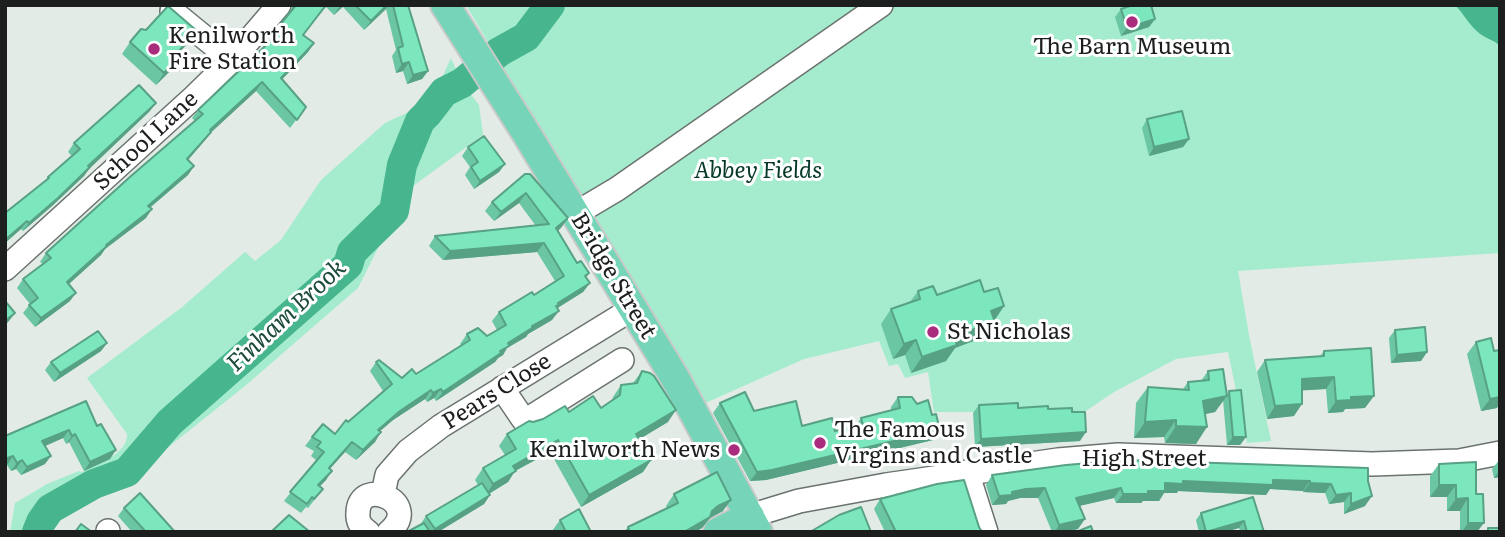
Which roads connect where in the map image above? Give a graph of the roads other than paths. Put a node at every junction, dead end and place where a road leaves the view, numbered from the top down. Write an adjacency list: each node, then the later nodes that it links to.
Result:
1 (279, 5): 5 (street, School Lane)
2 (445, 5): 8 (main road, Bridge Street)
3 (881, 5): 6 (street)
4 (169, 8): 5 (street)
5 (232, 60): 7 (street, School Lane)
6 (585, 208)
7 (5, 268)
8 (632, 309): 10 (street, Pears Close); 14 (main road, Bridge Street)
9 (622, 360): 10 (street)
10 (502, 388): 13 (street, Pears Close)
11 (1500, 453): 12 (street, High Street)
12 (967, 472): 14 (street, High Street); 18 (street)
13 (383, 494): 15 (street); 16 (street)
14 (754, 524): 17 (main road)
15 (368, 532)
16 (388, 532)
17 (718, 532)
18 (986, 532)

